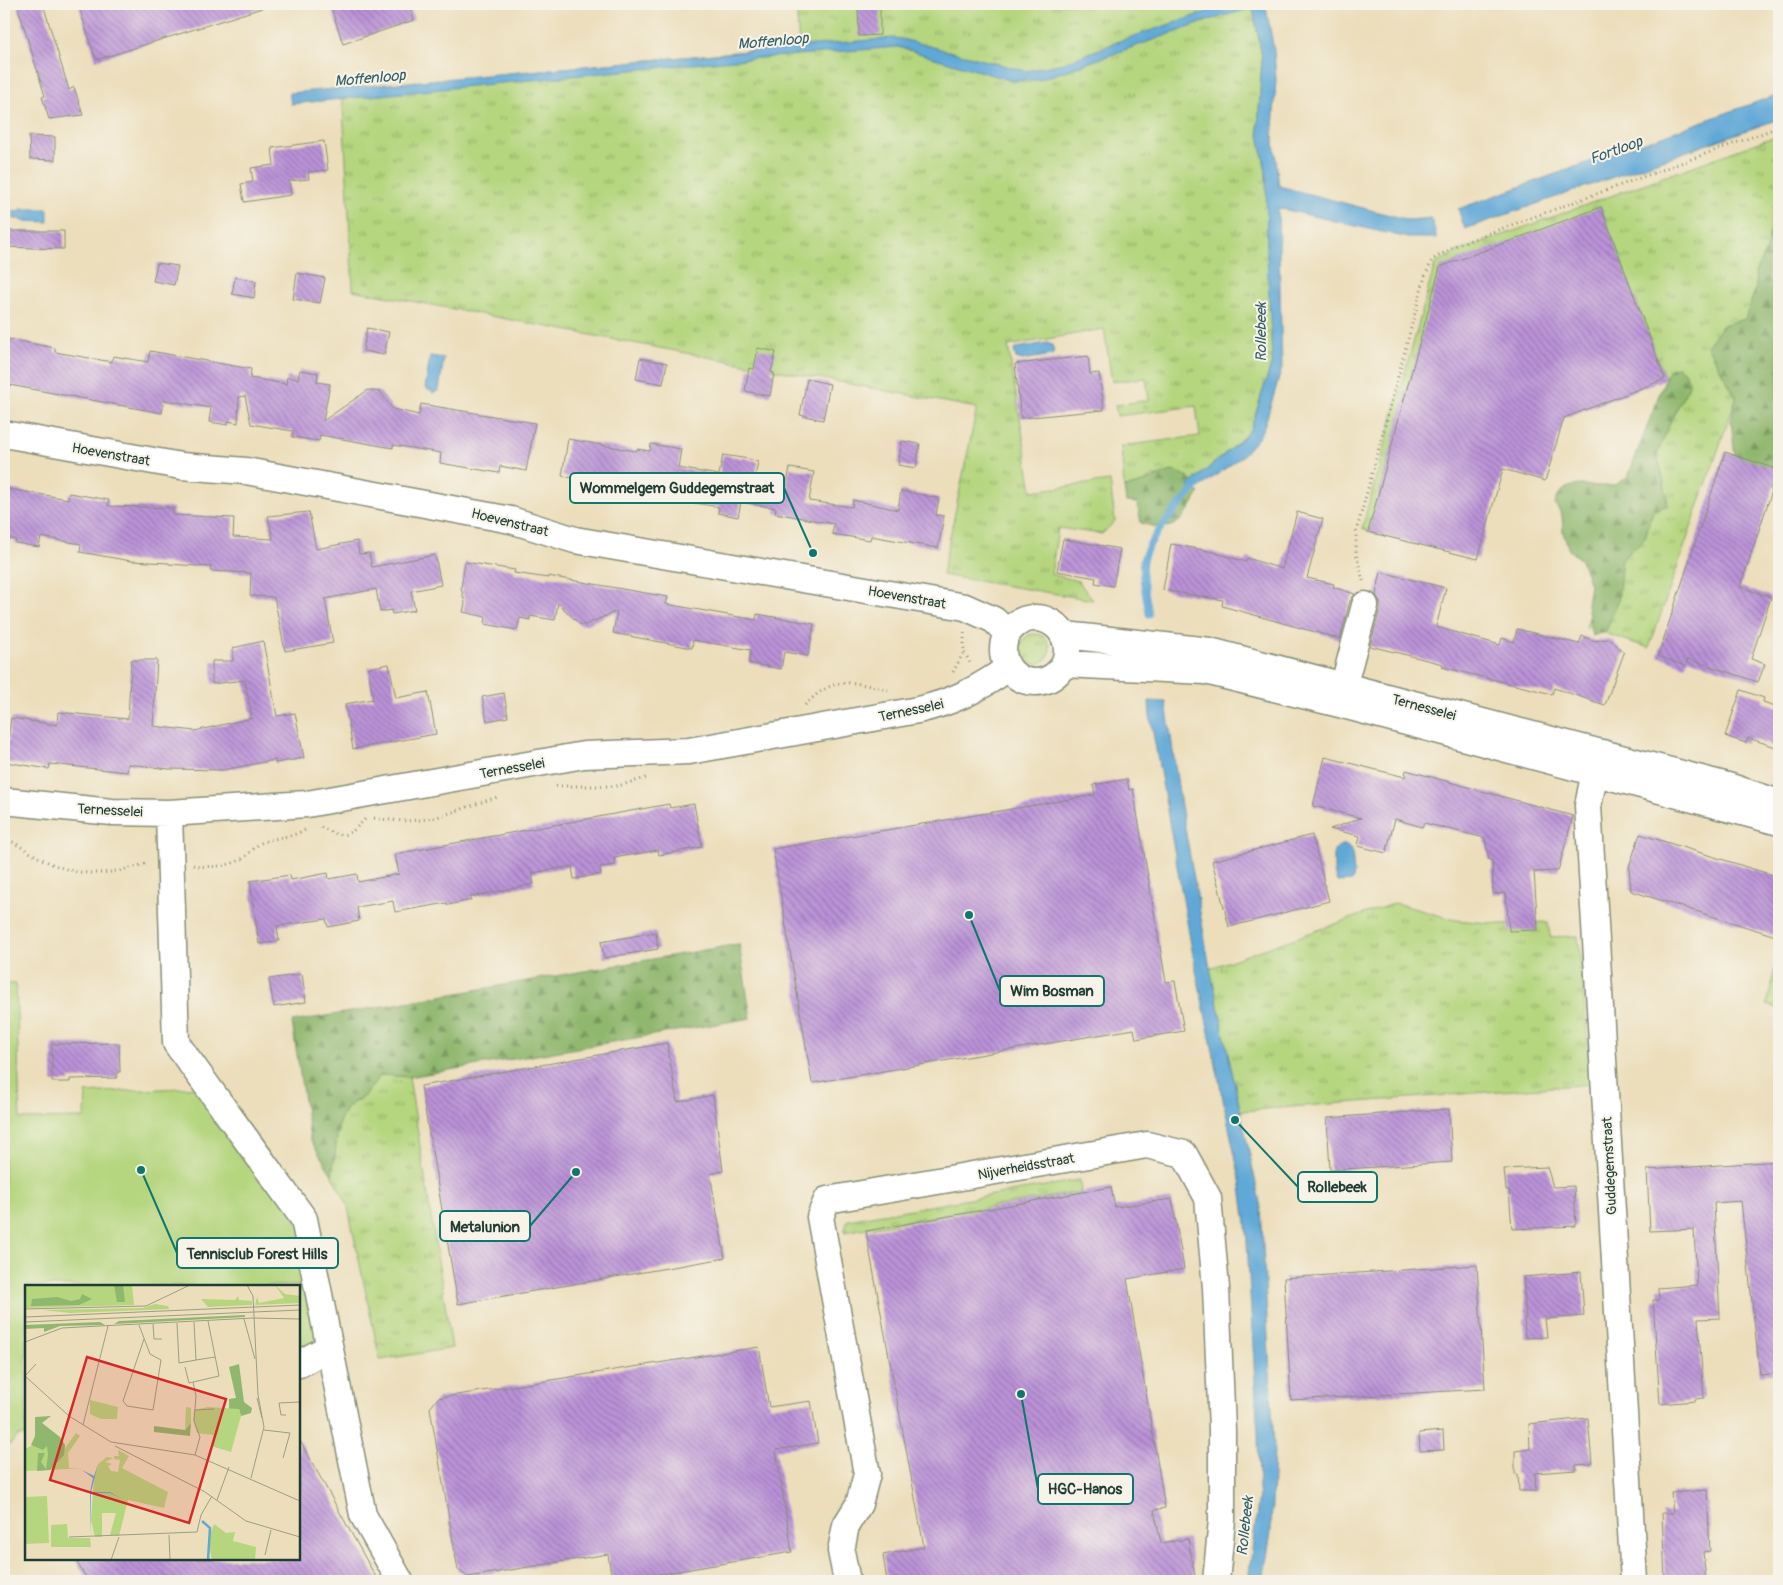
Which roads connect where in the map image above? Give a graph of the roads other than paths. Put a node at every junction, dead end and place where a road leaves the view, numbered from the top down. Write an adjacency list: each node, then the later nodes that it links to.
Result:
1 (4, 434): 3 (street, Hoevenstraat)
2 (1365, 605): 7 (street)
3 (1007, 633): 4 (street); 6 (street)
4 (1065, 635): 5 (street); 7 (street, Ternesselei)
5 (1064, 664): 6 (street); 7 (street, Ternesselei)
6 (1008, 668): 11 (street, Ternesselei)
7 (1341, 695): 8 (street, Ternesselei)
8 (1599, 762): 10 (street, Ternesselei); 12 (street, Ternesselei); 18 (street, Guddegemstraat)
9 (4, 802): 11 (street, Ternesselei)
10 (1779, 803)
11 (168, 813): 13 (street)
12 (1779, 822)
13 (328, 1348): 14 (street); 15 (street)
14 (300, 1363)
15 (400, 1581)
16 (847, 1581): 17 (street, Nijverheidsstraat)
17 (1216, 1581)
18 (1634, 1581)

